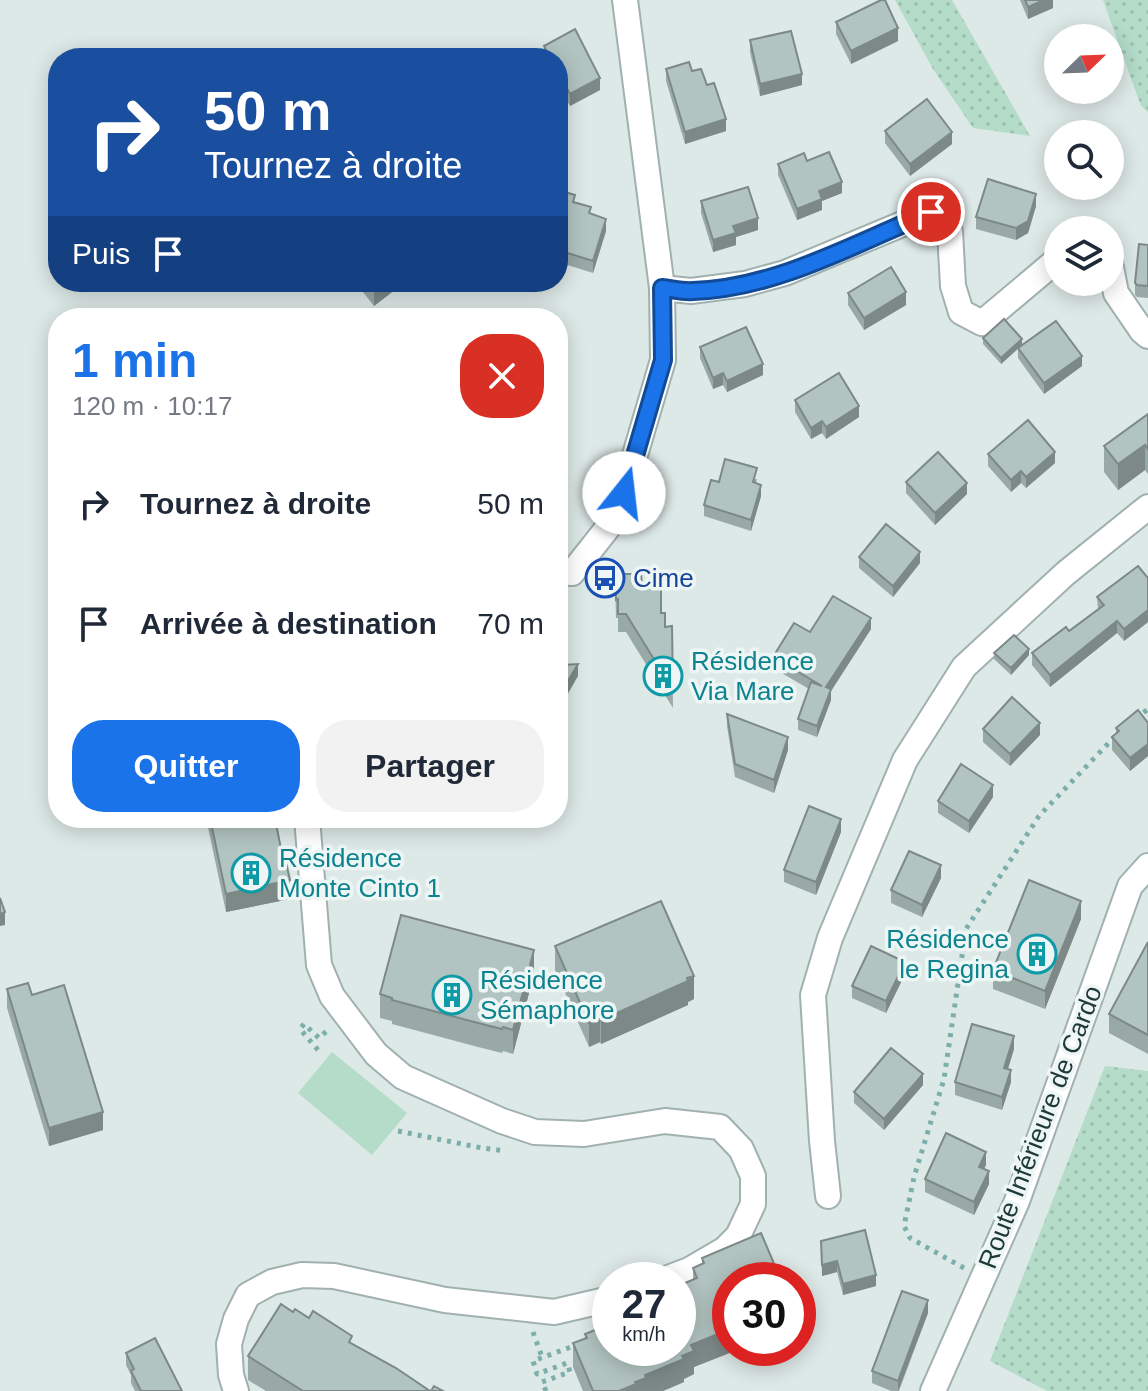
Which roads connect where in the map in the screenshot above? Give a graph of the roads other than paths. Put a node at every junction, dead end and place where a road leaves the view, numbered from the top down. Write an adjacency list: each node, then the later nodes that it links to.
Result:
1 (625, 0): 3 (street)
2 (1044, 271): 3 (street)
3 (662, 288): 7 (street)
4 (1118, 296): 5 (street)
5 (1148, 336)
6 (1148, 507): 10 (street)
7 (568, 573)
8 (308, 828): 11 (street)
9 (1148, 866): 14 (street, Route Inférieure de Cardo)
10 (828, 1196)
11 (696, 1266)
12 (592, 1303): 13 (street)
13 (236, 1391)
14 (933, 1391)

